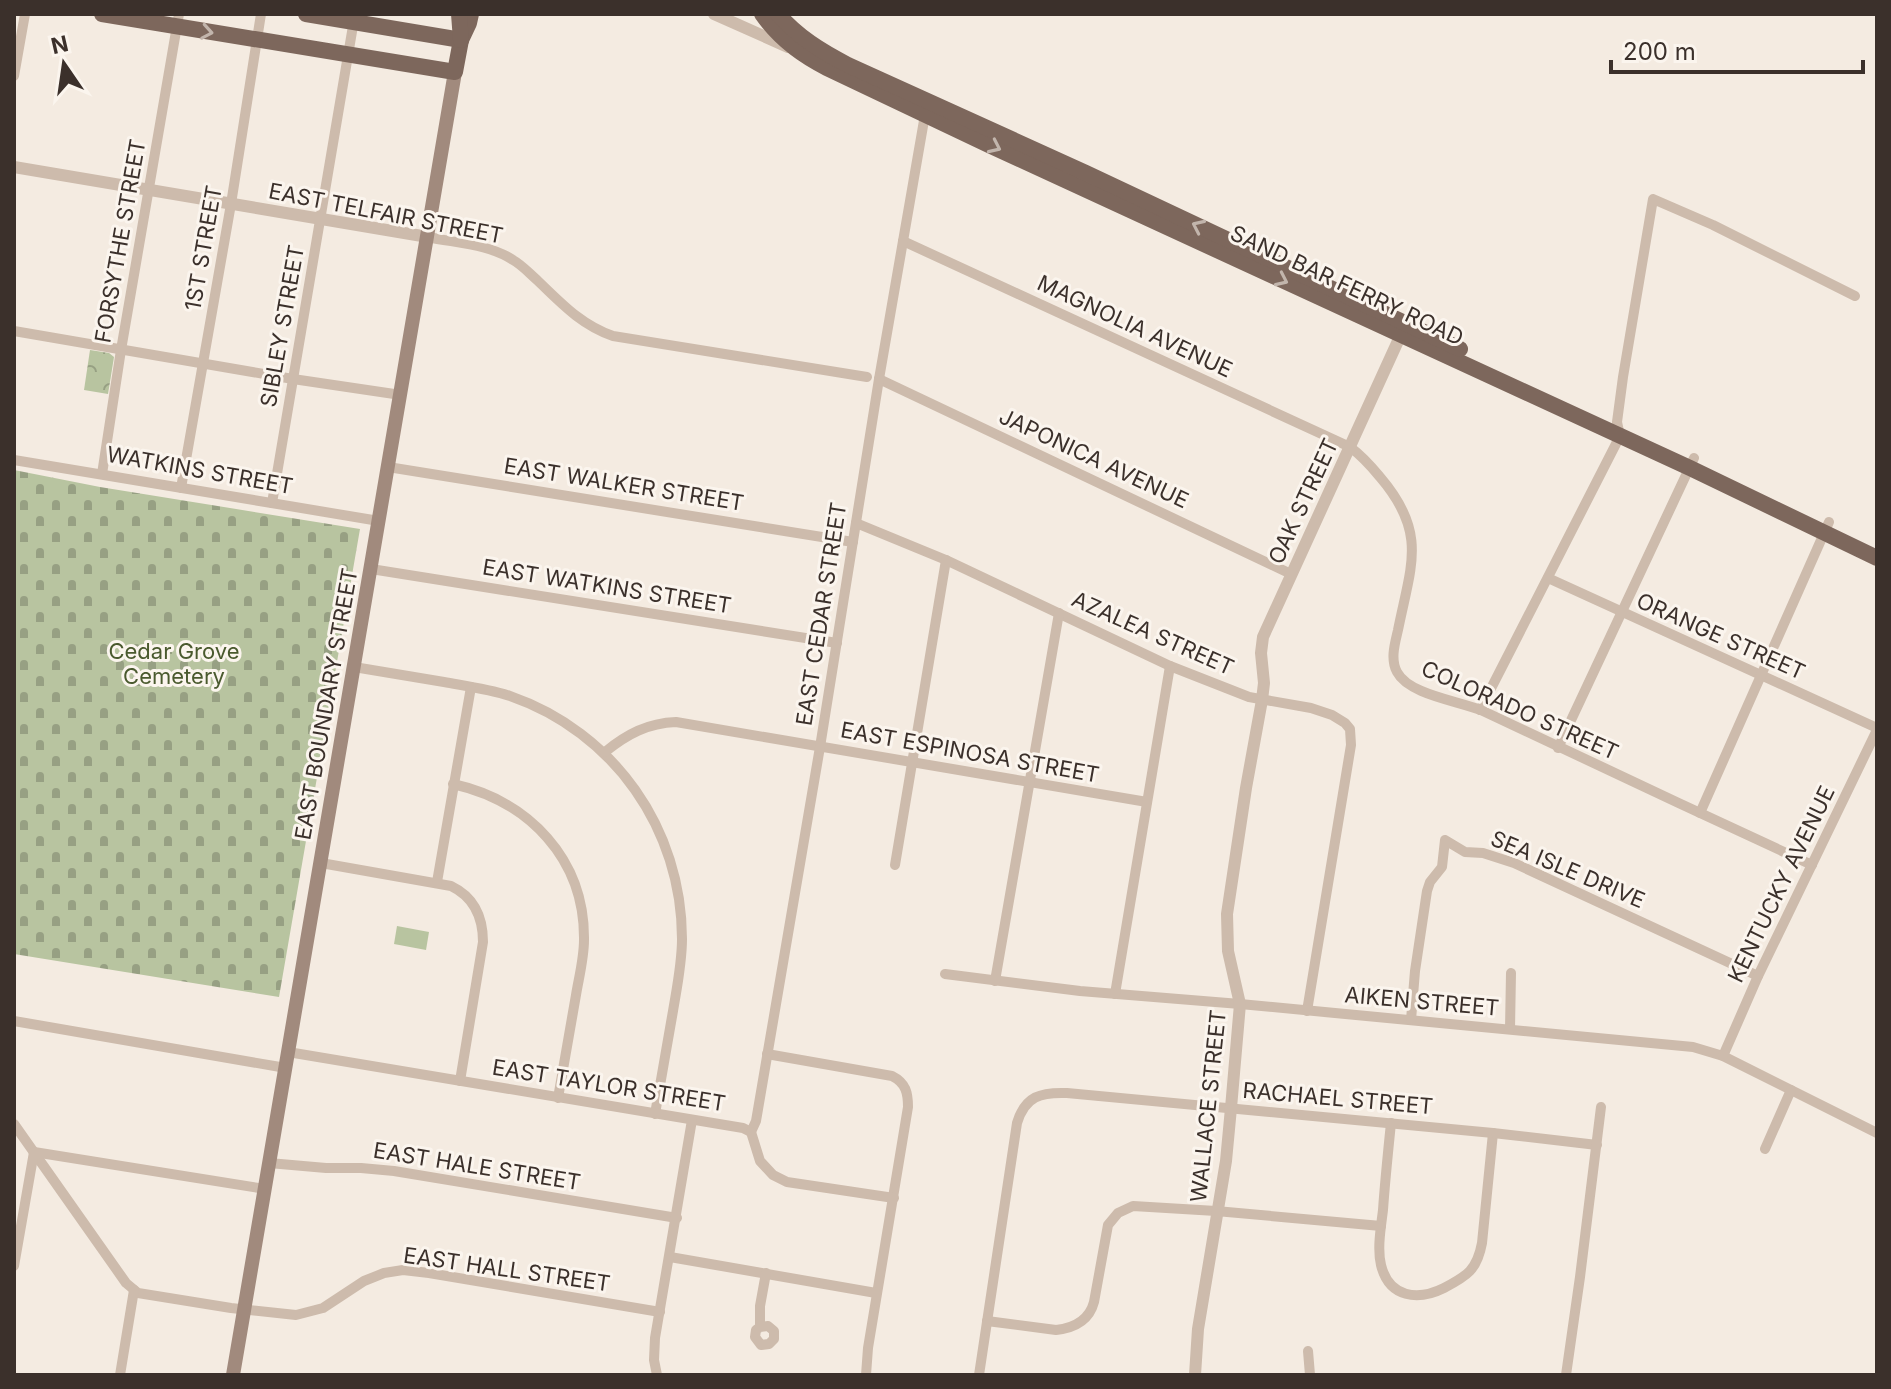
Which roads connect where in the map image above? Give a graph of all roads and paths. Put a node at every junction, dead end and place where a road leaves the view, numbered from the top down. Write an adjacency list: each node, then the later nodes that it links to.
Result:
1 (25, 14): 17 (street)
2 (102, 14): 11 (main road)
3 (261, 14): 12 (street, 1ST STREET)
4 (306, 14): 10 (main road)
5 (459, 14): 13 (main road, EAST BOUNDARY STREET)
6 (471, 14): 13 (main road, EAST BOUNDARY STREET)
7 (714, 14): 14 (street)
8 (762, 14): 14 (main road, SAND BAR FERRY ROAD)
9 (778, 14): 18 (main road, SAND BAR FERRY ROAD)
10 (354, 18): 13 (main road); 15 (street, SIBLEY STREET)
11 (178, 20): 12 (main road, one-way to 12); 20 (street, FORSYTHE STREET)
12 (256, 40): 15 (main road); 21 (street, 1ST STREET)
13 (461, 40): 16 (main road, EAST BOUNDARY STREET)
14 (799, 51): 18 (main road, SAND BAR FERRY ROAD)
15 (348, 55): 16 (main road); 22 (street, SIBLEY STREET)
16 (455, 72): 23 (main road, EAST BOUNDARY STREET)
17 (14, 76)
18 (926, 108): 24 (street, EAST CEDAR STREET); 26 (main road, SAND BAR FERRY ROAD)
19 (14, 167): 20 (street, EAST TELFAIR STREET)
20 (150, 190): 21 (street, EAST TELFAIR STREET); 28 (street, FORSYTHE STREET)
21 (231, 204): 22 (street, EAST TELFAIR STREET); 29 (street, 1ST STREET)
22 (320, 219): 23 (street, EAST TELFAIR STREET); 31 (street, SIBLEY STREET)
23 (428, 237): 30 (street, EAST TELFAIR STREET); 33 (main road, EAST BOUNDARY STREET)
24 (903, 241): 32 (street, EAST CEDAR STREET); 35 (street, MAGNOLIA AVENUE)
25 (1855, 296): 34 (street)
26 (1404, 329): 34 (main road, SAND BAR FERRY ROAD); 35 (street, OAK STREET)
27 (14, 331): 28 (street)
28 (121, 350): 29 (street); 39 (street, FORSYTHE STREET)
29 (203, 363): 31 (street); 40 (street, 1ST STREET)
30 (867, 377)
31 (293, 379): 33 (street); 41 (street, SIBLEY STREET)
32 (879, 379): 43 (street, EAST CEDAR STREET); 50 (street, JAPONICA AVENUE)
33 (401, 395): 38 (main road, EAST BOUNDARY STREET)
34 (1619, 429): 37 (main road, SAND BAR FERRY ROAD); 51 (street)
35 (1350, 447): 50 (street, OAK STREET); 60 (street, COLORADO STREET)
36 (14, 460): 39 (street, WATKINS STREET)
37 (1692, 463): 44 (main road, SAND BAR FERRY ROAD); 53 (street)
38 (388, 467): 42 (main road, EAST BOUNDARY STREET); 45 (street, EAST WALKER STREET)
39 (102, 474): 40 (street, WATKINS STREET)
40 (181, 488): 41 (street, WATKINS STREET)
41 (272, 503): 42 (street, WATKINS STREET)
42 (379, 521): 49 (main road, EAST BOUNDARY STREET)
43 (856, 523): 45 (street, EAST CEDAR STREET); 48 (street, AZALEA STREET)
44 (1828, 527): 46 (main road, SAND BAR FERRY ROAD); 47 (main road, SAND BAR FERRY ROAD); 57 (street)
45 (853, 542): 54 (street, EAST CEDAR STREET)
46 (1877, 545)
47 (1877, 558)
48 (946, 560): 52 (street, AZALEA STREET); 65 (street)
49 (371, 569): 54 (street, EAST WATKINS STREET); 56 (main road, EAST BOUNDARY STREET)
50 (1291, 574): 59 (street, OAK STREET)
51 (1548, 578): 53 (street, ORANGE STREET); 60 (street)
52 (1059, 613): 55 (street, AZALEA STREET); 66 (street)
53 (1622, 613): 57 (street, ORANGE STREET); 63 (street)
54 (837, 643): 62 (street, EAST CEDAR STREET)
55 (1170, 666): 59 (street, AZALEA STREET); 68 (street)
56 (354, 667): 58 (street); 70 (main road, EAST BOUNDARY STREET)
57 (1762, 677): 61 (street, ORANGE STREET); 69 (street)
58 (471, 687): 64 (street); 67 (street)
59 (1262, 700): 79 (street, WALLACE STREET); 80 (street, AZALEA STREET)
60 (1480, 710): 63 (street, COLORADO STREET)
61 (1877, 729): 72 (street, KENTUCKY AVENUE)
62 (820, 747): 64 (street, EAST ESPINOSA STREET); 65 (street, EAST ESPINOSA STREET); 85 (street, EAST CEDAR STREET)
63 (1558, 748): 69 (street, COLORADO STREET)
64 (605, 752): 93 (street)
65 (913, 762): 66 (street, EAST ESPINOSA STREET); 71 (street)
66 (1030, 782): 68 (street, EAST ESPINOSA STREET); 77 (street)
67 (453, 784): 73 (street); 90 (street)
68 (1147, 802): 78 (street)
69 (1700, 813): 72 (street, COLORADO STREET)
70 (321, 863): 73 (street); 84 (main road, EAST BOUNDARY STREET)
71 (895, 865)
72 (1812, 865): 76 (street, KENTUCKY AVENUE)
73 (437, 882): 88 (street)
74 (1511, 973): 83 (street)
75 (945, 974): 77 (street, AIKEN STREET)
76 (1758, 976): 81 (street, SEA ISLE DRIVE); 86 (street, KENTUCKY AVENUE)
77 (995, 981): 78 (street, AIKEN STREET)
78 (1115, 994): 79 (street, AIKEN STREET)
79 (1240, 1004): 80 (street, AIKEN STREET); 92 (street, WALLACE STREET)
80 (1307, 1011): 81 (street, AIKEN STREET)
81 (1411, 1020): 83 (street, AIKEN STREET)
82 (14, 1021): 87 (street)
83 (1510, 1029): 86 (street, AIKEN STREET)
84 (288, 1052): 87 (main road, EAST BOUNDARY STREET); 88 (street, EAST TAYLOR STREET)
85 (767, 1054): 97 (street, EAST CEDAR STREET); 105 (street)
86 (1723, 1056): 89 (street, AIKEN STREET)
87 (286, 1068): 103 (main road, EAST BOUNDARY STREET)
88 (460, 1081): 90 (street, EAST TAYLOR STREET)
89 (1791, 1090): 99 (street, AIKEN STREET); 101 (street)
90 (558, 1098): 93 (street, EAST TAYLOR STREET)
91 (1601, 1107): 100 (street)
92 (1231, 1108): 95 (street, RACHAEL STREET); 106 (street, WALLACE STREET); 116 (street, RACHAEL STREET)
93 (655, 1114): 94 (street, EAST TAYLOR STREET)
94 (692, 1120): 97 (street, EAST TAYLOR STREET); 107 (street)
95 (1391, 1123): 98 (street, RACHAEL STREET); 108 (street)
96 (14, 1124): 102 (street)
97 (751, 1132): 105 (street, EAST TAYLOR STREET)
98 (1493, 1133): 100 (street, RACHAEL STREET); 108 (street)
99 (1877, 1133)
100 (1597, 1145): 126 (street)
101 (1765, 1149)
102 (34, 1152): 104 (street); 110 (street); 112 (street)
103 (269, 1163): 104 (main road, EAST BOUNDARY STREET); 107 (street, EAST HALE STREET)
104 (265, 1189): 114 (main road, EAST BOUNDARY STREET)
105 (894, 1198): 113 (street)
106 (1216, 1211): 108 (street); 116 (street); 124 (street, WALLACE STREET)
107 (677, 1218): 109 (street)
108 (1381, 1226)
109 (670, 1257): 111 (street); 115 (street)
110 (14, 1266)
111 (766, 1273): 113 (street); 117 (street)
112 (134, 1290): 114 (street, EAST HALL STREET); 119 (street)
113 (876, 1293): 122 (street)
114 (244, 1310): 115 (street, EAST HALL STREET); 120 (main road, EAST BOUNDARY STREET)
115 (660, 1312): 121 (street)
116 (987, 1321): 123 (street)
117 (760, 1327)
118 (1308, 1351): 125 (street)
119 (120, 1375)
120 (233, 1375)
121 (657, 1375)
122 (866, 1375)
123 (979, 1375)
124 (1195, 1375)
125 (1310, 1375)
126 (1566, 1375)

